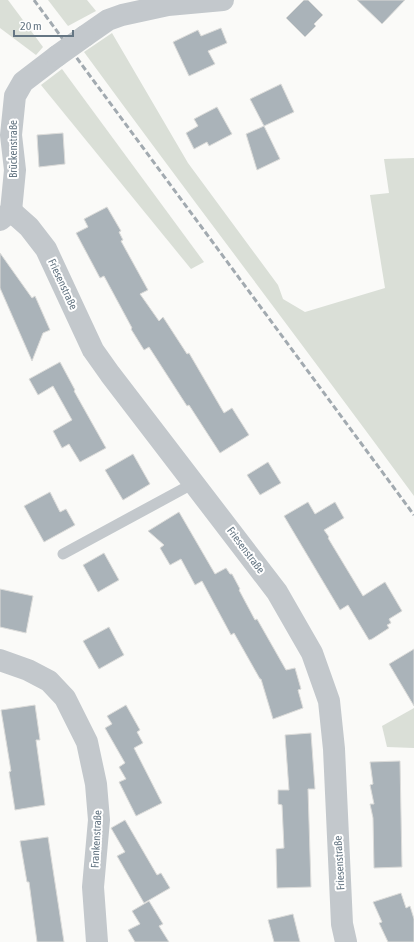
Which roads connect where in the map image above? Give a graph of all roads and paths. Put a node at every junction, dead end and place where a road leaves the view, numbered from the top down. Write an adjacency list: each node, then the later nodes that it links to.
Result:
1 (223, 0): 2 (street, Brückenstraße, bridge)
2 (5, 216): 3 (street, Friesenstraße)
3 (194, 482): 4 (lane); 7 (street, Friesenstraße)
4 (63, 554)
5 (0, 660): 6 (street, Frankenstraße)
6 (97, 942)
7 (346, 942)

